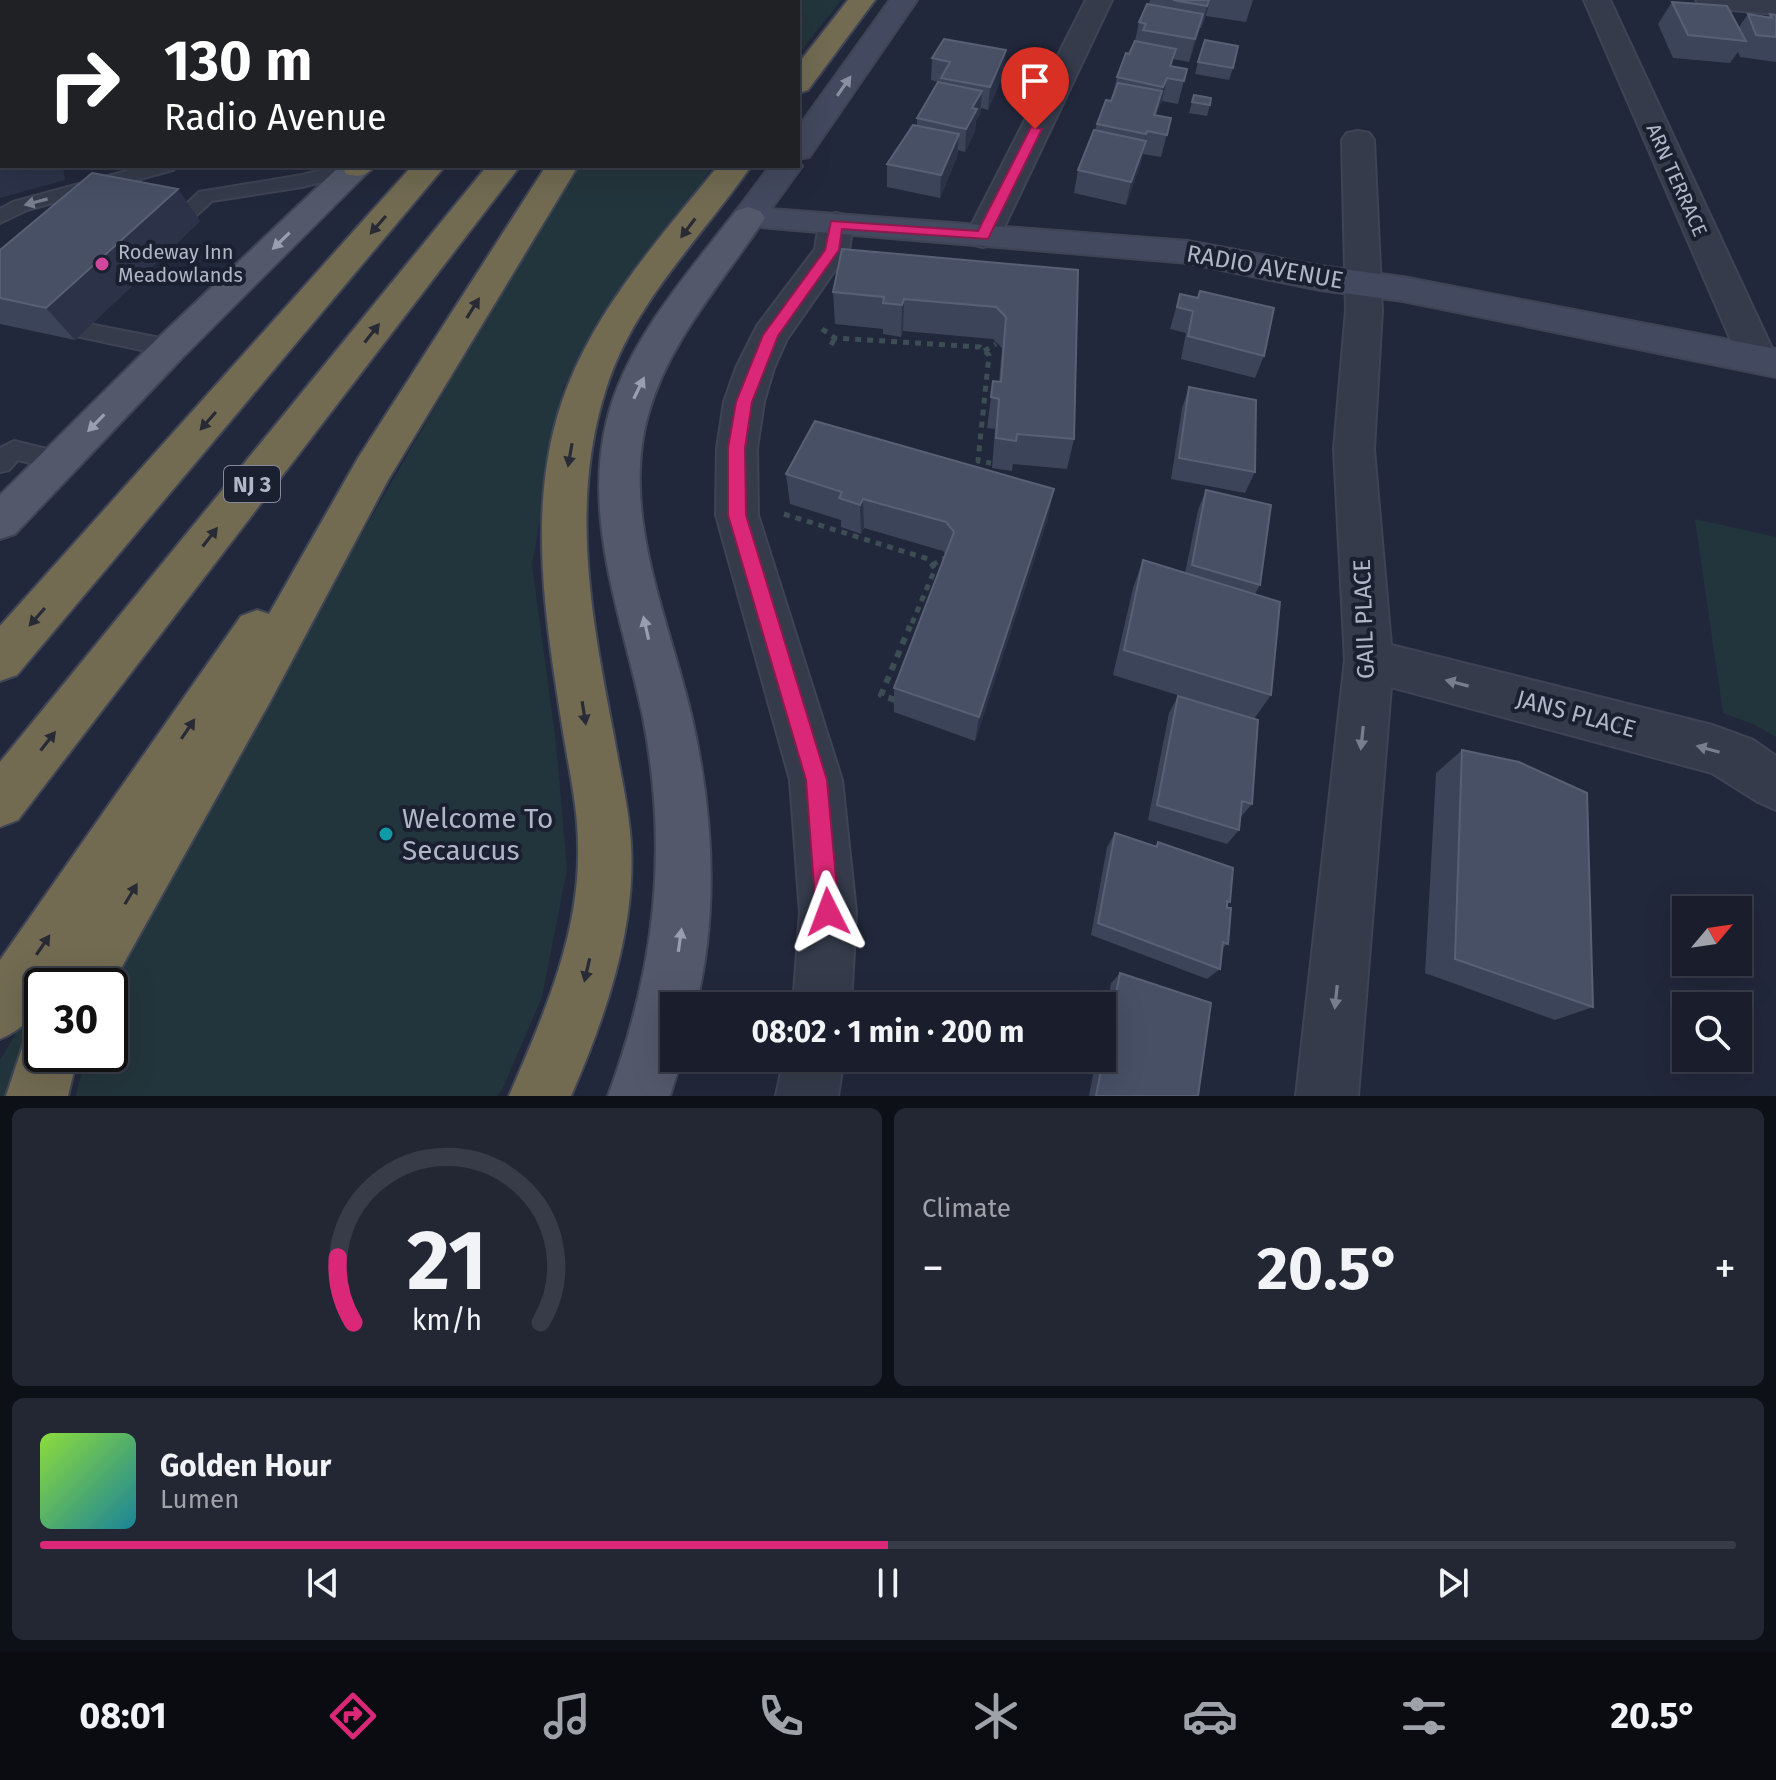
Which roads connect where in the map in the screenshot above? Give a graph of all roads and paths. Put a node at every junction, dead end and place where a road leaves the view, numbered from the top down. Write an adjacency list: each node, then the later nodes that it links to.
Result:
1 (862, 0): 7 (highway)
2 (904, 0): 9 (street, one-way to 2)
3 (1099, 0): 22 (street)
4 (1597, 0): 31 (street, ARN TERRACE)
5 (1709, 0): 6 (street)
6 (1776, 6)
7 (800, 81)
8 (1358, 140): 23 (street, GAIL PLACE)
9 (800, 147)
10 (159, 168): 18 (lane, one-way to 18)
11 (350, 168): 19 (lane)
12 (356, 168): 29 (main road, one-way to 29)
13 (427, 168): 42 (highway, one-way to 42)
14 (502, 168): 46 (highway, NJ 3, one-way to 14)
15 (561, 168): 35 (highway, one-way to 15)
16 (733, 168): 53 (highway, one-way to 53)
17 (785, 168): 20 (street)
18 (0, 217)
19 (182, 218)
20 (748, 218): 21 (street, RADIO AVENUE); 54 (main road, one-way to 20)
21 (836, 224): 22 (street, RADIO AVENUE); 24 (street)
22 (983, 236): 23 (street, RADIO AVENUE)
23 (1362, 283): 31 (street, RADIO AVENUE); 43 (street, GAIL PLACE)
24 (789, 308): 26 (path); 48 (street)
25 (84, 331): 29 (lane)
26 (835, 338): 28 (path); 30 (path)
27 (996, 344): 30 (path)
28 (831, 345)
29 (170, 348): 33 (main road, one-way to 33)
30 (984, 351): 34 (path)
31 (1767, 361)
32 (7, 457): 33 (lane)
33 (58, 461): 37 (main road)
34 (991, 463)
35 (373, 469): 47 (highway, one-way to 35); 49 (highway, one-way to 35)
36 (777, 511): 39 (path)
37 (0, 522)
38 (945, 558): 39 (path)
39 (932, 565): 40 (path)
40 (898, 655): 41 (path); 44 (path)
41 (907, 658)
42 (0, 660)
43 (1369, 660): 45 (street, JANS PLACE, one-way to 43); 56 (street, GAIL PLACE, one-way to 56)
44 (895, 700)
45 (1776, 785)
46 (0, 802)
47 (89, 968)
48 (823, 992)
49 (0, 1010)
50 (43, 1072): 52 (highway)
51 (811, 1072): 55 (street)
52 (37, 1096)
53 (540, 1096)
54 (639, 1096)
55 (807, 1096)
56 (1327, 1096)

